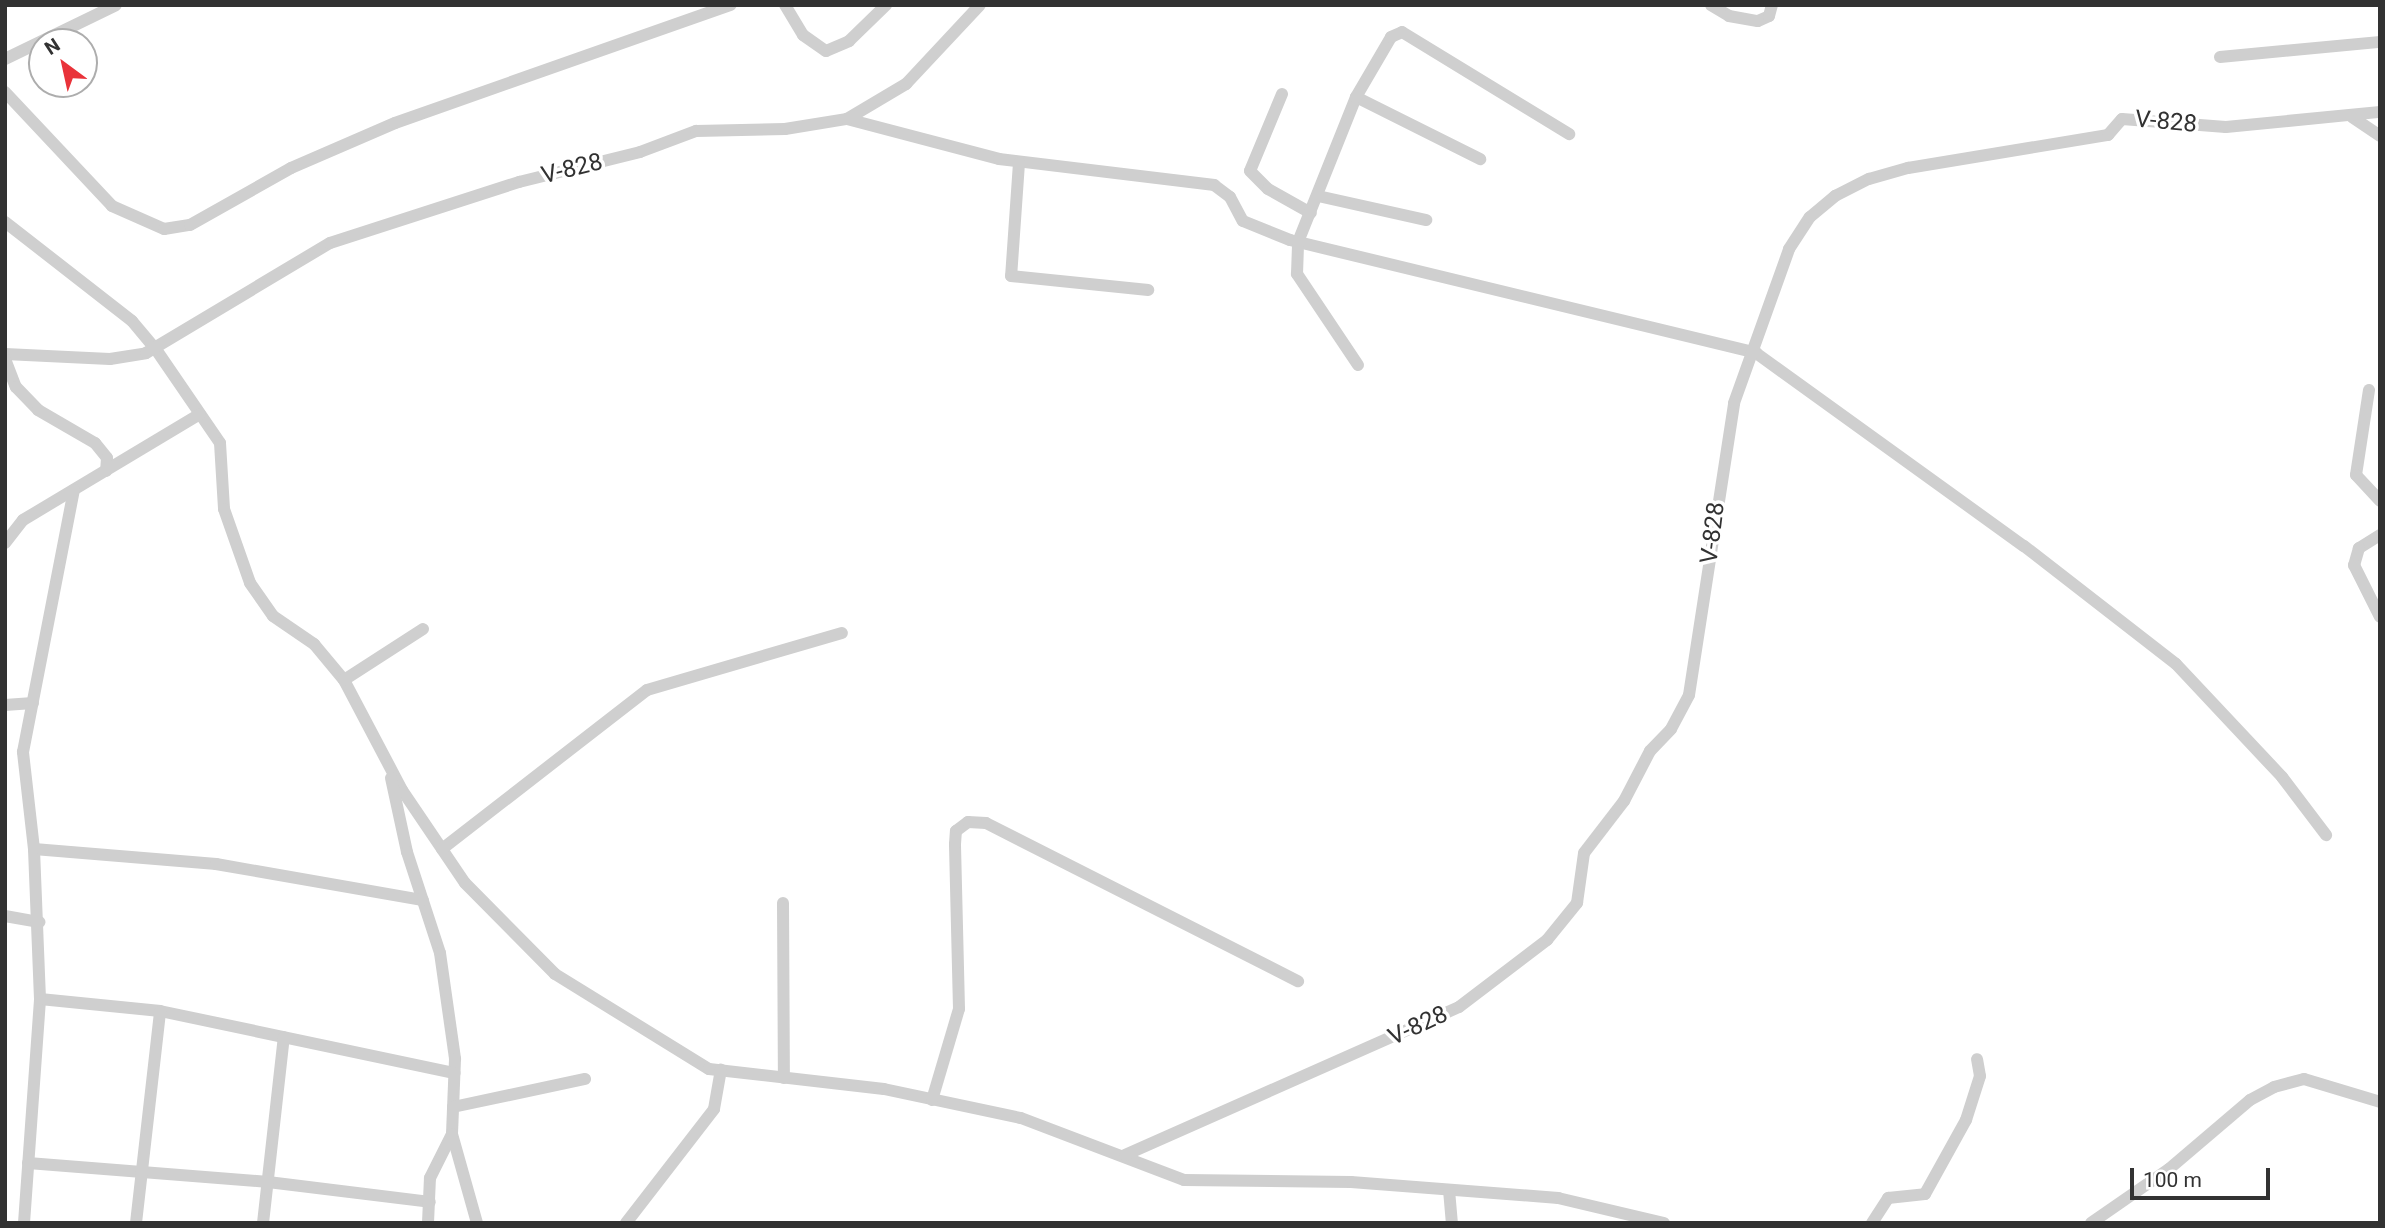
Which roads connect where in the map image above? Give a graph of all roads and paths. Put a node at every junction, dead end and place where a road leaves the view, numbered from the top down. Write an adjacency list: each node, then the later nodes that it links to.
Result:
1 (116, 5): 10 (street)
2 (731, 5): 11 (street)
3 (785, 5): 4 (street)
4 (886, 5)
5 (980, 5): 16 (street, V-828)
6 (1711, 5): 7 (street)
7 (1772, 5)
8 (2380, 42): 9 (street)
9 (2220, 57)
10 (5, 59)
11 (5, 92)
12 (1282, 94): 22 (street)
13 (1356, 97): 17 (street); 19 (street); 21 (street)
14 (2380, 112): 15 (street, V-828)
15 (2352, 117): 18 (street); 28 (street, V-828)
16 (848, 119): 20 (street); 27 (street, V-828)
17 (1569, 134)
18 (2380, 136)
19 (1480, 159)
20 (1019, 163): 25 (street); 26 (street)
21 (1318, 196): 22 (street); 23 (street)
22 (1311, 213): 25 (street)
23 (1426, 220)
24 (5, 222): 27 (street)
25 (1298, 242): 28 (street); 30 (street)
26 (1148, 290)
27 (155, 348): 29 (street, V-828); 32 (street)
28 (1751, 352): 45 (street); 65 (street, V-828)
29 (5, 356): 33 (street)
30 (1358, 365)
31 (2369, 390): 35 (street)
32 (200, 414): 33 (street); 41 (street)
33 (106, 471): 34 (street)
34 (74, 490): 37 (street); 42 (street)
35 (2380, 501)
36 (2380, 535): 38 (street)
37 (5, 543)
38 (2380, 617)
39 (423, 629): 41 (street)
40 (842, 633): 47 (street)
41 (344, 680): 44 (street)
42 (33, 703): 43 (street); 46 (street)
43 (5, 705)
44 (387, 761): 47 (street); 48 (street)
45 (2326, 835)
46 (34, 849): 48 (street); 51 (street)
47 (443, 849): 57 (street)
48 (423, 900): 58 (street)
49 (783, 903): 59 (street)
50 (5, 916): 51 (street)
51 (39, 922): 53 (street)
52 (1298, 981): 61 (street)
53 (40, 999): 54 (street); 66 (street)
54 (160, 1011): 55 (street); 67 (street)
55 (284, 1037): 58 (street); 68 (street)
56 (1977, 1059): 79 (street)
57 (721, 1070): 59 (street); 76 (street)
58 (455, 1073): 63 (street)
59 (784, 1078): 61 (street)
60 (585, 1079): 63 (street)
61 (932, 1100): 65 (street)
62 (2380, 1102): 80 (street)
63 (453, 1107): 64 (street)
64 (452, 1134): 70 (street); 75 (street)
65 (1125, 1155): 69 (street)
66 (28, 1163): 67 (street); 71 (street)
67 (142, 1175): 68 (street); 72 (street)
68 (268, 1182): 70 (street); 73 (street)
69 (1449, 1190): 77 (street); 78 (street)
70 (430, 1202): 74 (street)
71 (24, 1223)
72 (136, 1223)
73 (263, 1223)
74 (428, 1223)
75 (477, 1223)
76 (626, 1223)
77 (1452, 1223)
78 (1664, 1223)
79 (1872, 1223)
80 (2091, 1223)

